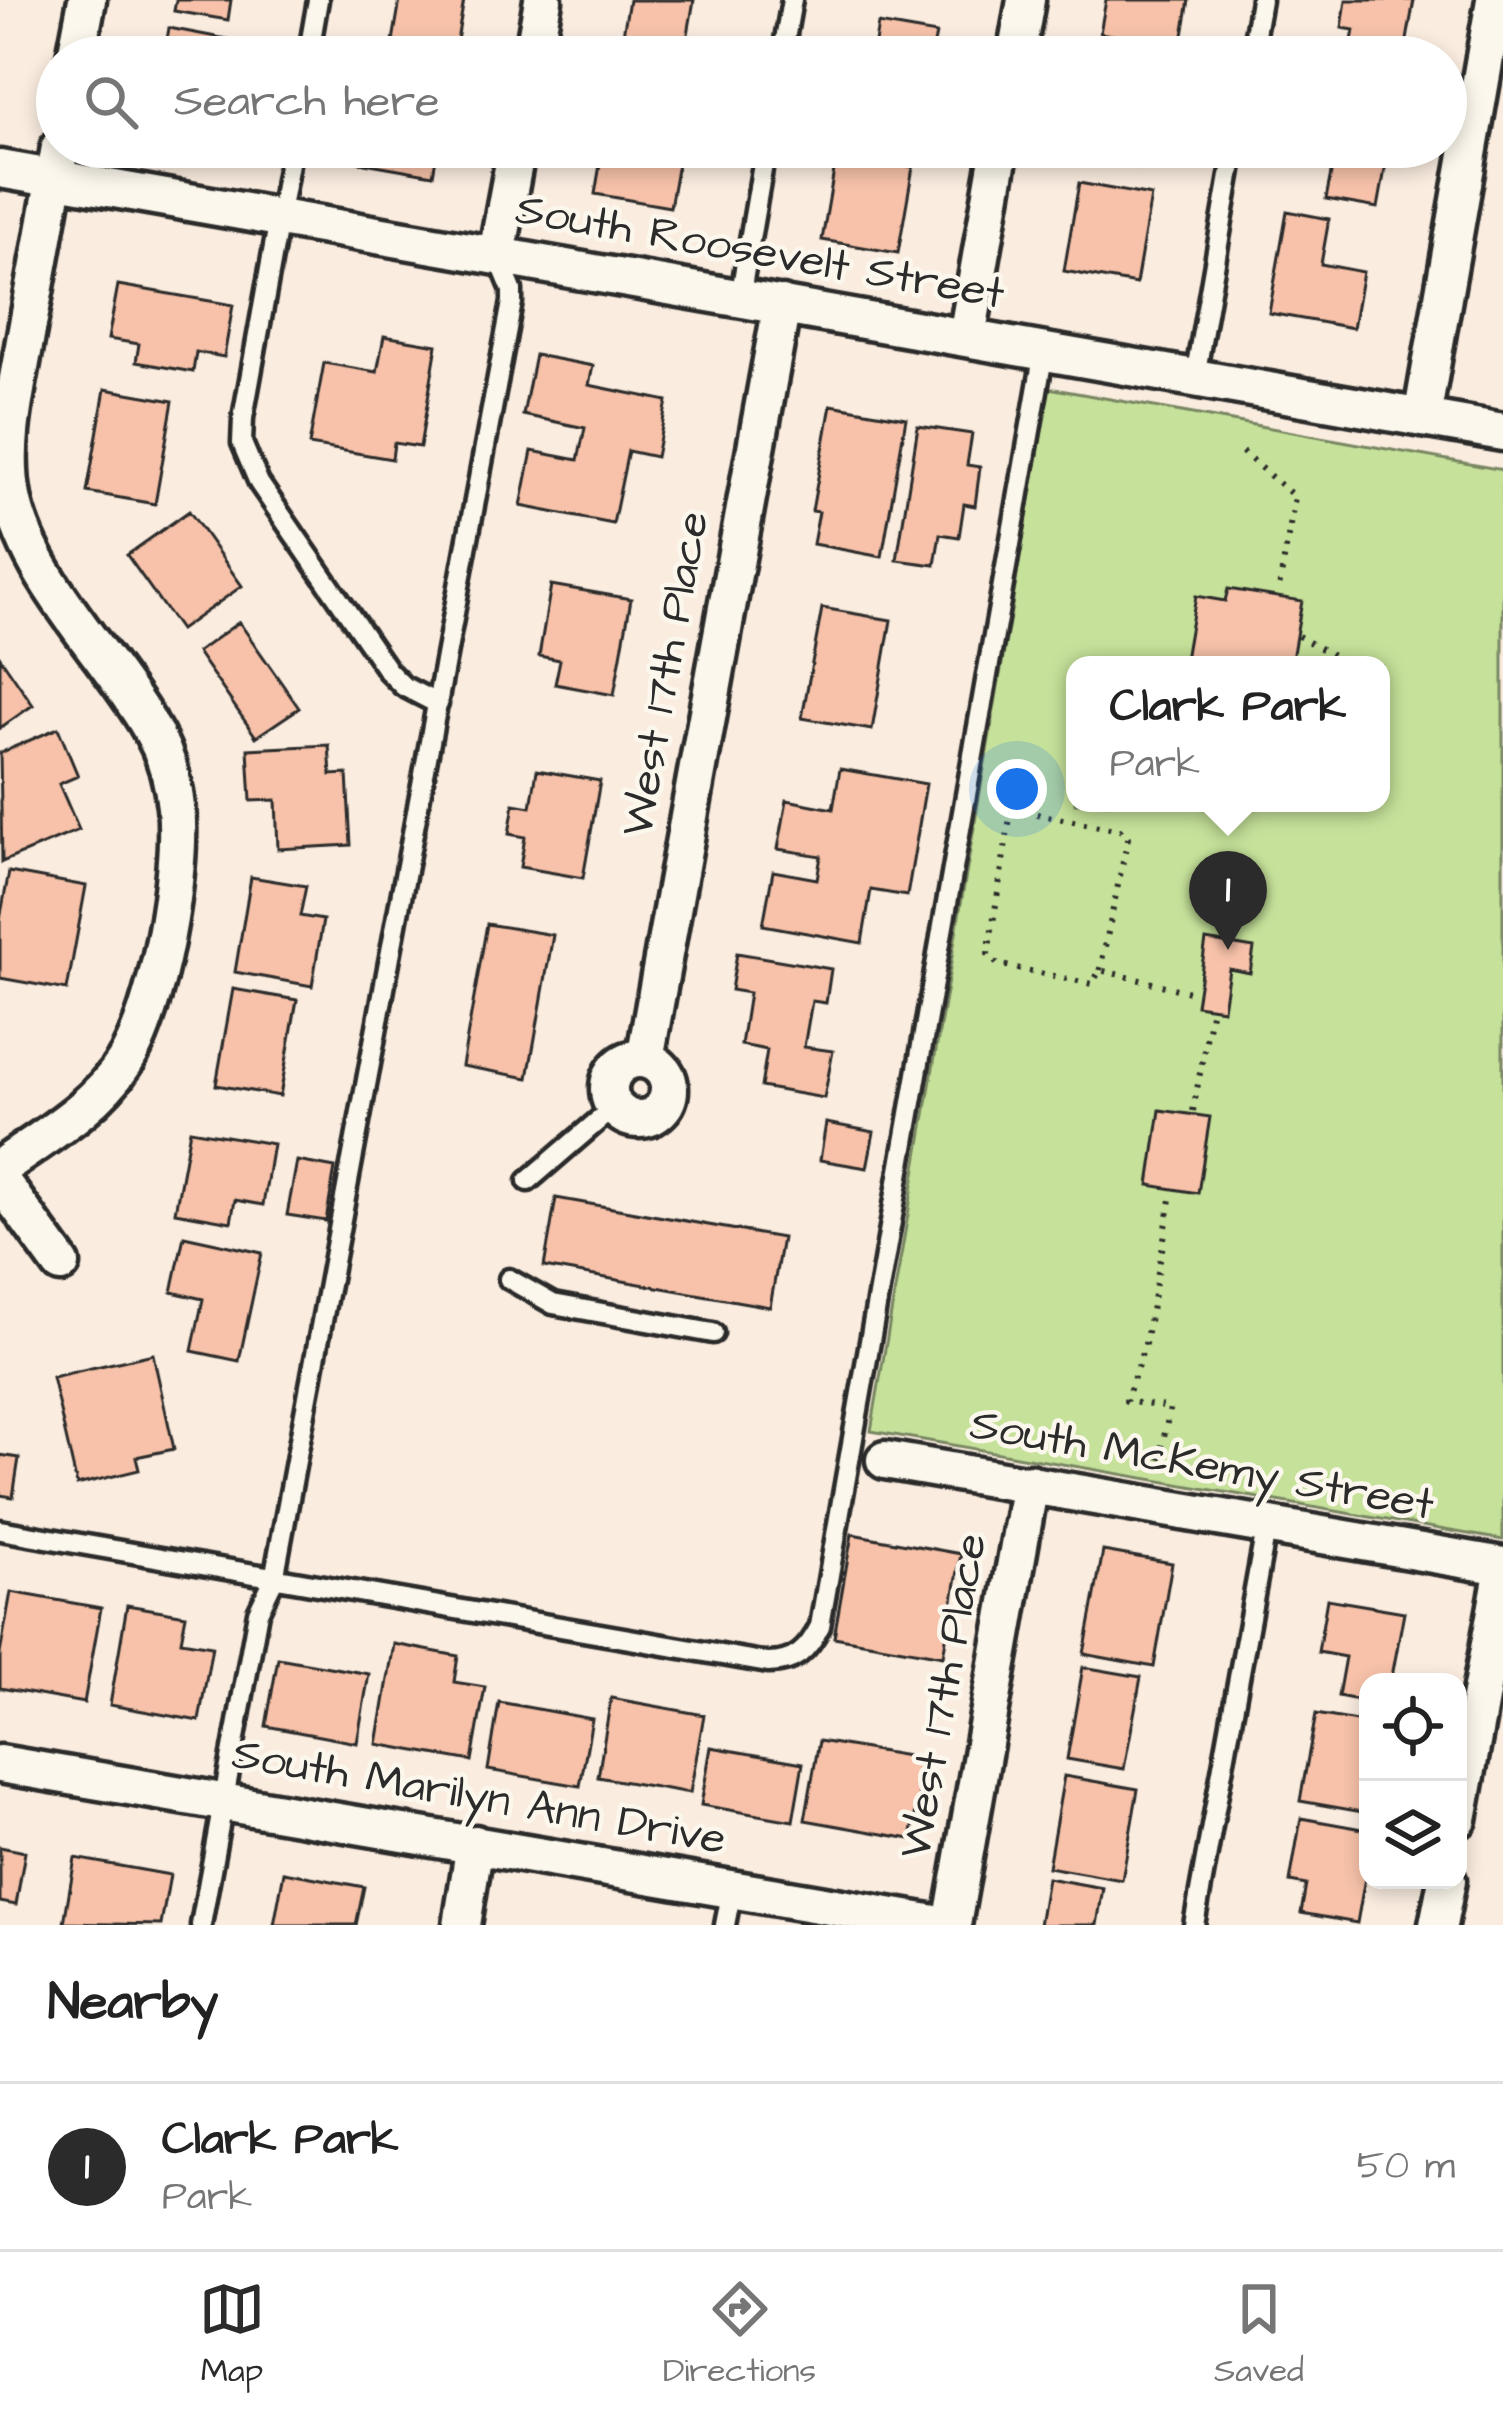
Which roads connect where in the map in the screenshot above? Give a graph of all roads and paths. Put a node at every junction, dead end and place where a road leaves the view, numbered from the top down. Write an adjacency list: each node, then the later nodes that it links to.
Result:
1 (87, 0): 8 (street)
2 (318, 0): 9 (lane)
3 (543, 0): 10 (street)
4 (792, 0): 11 (lane)
5 (1026, 0): 12 (street)
6 (1261, 0): 13 (lane)
7 (1495, 0): 14 (street)
8 (80, 36)
9 (312, 36)
10 (537, 36)
11 (786, 36)
12 (1020, 36)
13 (1255, 36)
14 (1467, 160)
15 (36, 165): 24 (street, South Roosevelt Street)
16 (56, 168): 45 (street)
17 (78, 168): 25 (street, South Roosevelt Street)
18 (288, 168): 25 (lane)
19 (513, 168): 26 (street)
20 (762, 168): 27 (lane)
21 (996, 168): 29 (street)
22 (1231, 168): 31 (lane)
23 (1466, 168): 32 (street)
24 (0, 169)
25 (279, 217): 26 (street, South Roosevelt Street); 38 (lane)
26 (497, 254): 27 (street, South Roosevelt Street); 38 (lane)
27 (740, 298): 28 (street, South Roosevelt Street)
28 (782, 305): 29 (street, South Roosevelt Street); 42 (street, West 17th Place)
29 (967, 337): 30 (street, South Roosevelt Street)
30 (1043, 351): 31 (street, South Roosevelt Street); 58 (lane)
31 (1195, 377): 32 (street, South Roosevelt Street)
32 (1422, 418): 33 (street, South Roosevelt Street)
33 (1503, 432)
34 (1242, 452): 35 (path)
35 (1278, 594)
36 (1298, 636): 37 (path)
37 (1334, 656)
38 (438, 704): 58 (lane)
39 (1100, 970): 39 (path); 40 (path)
40 (1193, 993)
41 (1210, 1013): 44 (path)
42 (645, 1059): 43 (street); 43 (street)
43 (614, 1107): 47 (lane)
44 (1193, 1111)
45 (0, 1168)
46 (0, 1180): 49 (street)
47 (528, 1181)
48 (1172, 1194): 53 (path)
49 (61, 1264)
50 (509, 1279): 51 (lane)
51 (713, 1333)
52 (885, 1460): 54 (street, South McKemy Street)
53 (1156, 1474)
54 (1030, 1483): 55 (street, South McKemy Street); 69 (street, West 17th Place)
55 (1267, 1524): 57 (street, South McKemy Street); 70 (lane)
56 (0, 1530): 58 (lane)
57 (1503, 1569): 60 (street)
58 (274, 1579): 61 (lane)
59 (0, 1763): 61 (street, South Marilyn Ann Drive)
60 (1465, 1781)
61 (223, 1802): 62 (street, South Marilyn Ann Drive); 65 (lane)
62 (475, 1844): 63 (street, South Marilyn Ann Drive); 66 (street)
63 (732, 1888): 67 (lane); 68 (street, South Marilyn Ann Drive)
64 (1445, 1889): 71 (street)
65 (201, 1925)
66 (462, 1925)
67 (725, 1925)
68 (941, 1925)
69 (952, 1925)
70 (1194, 1925)
71 (1438, 1925)

